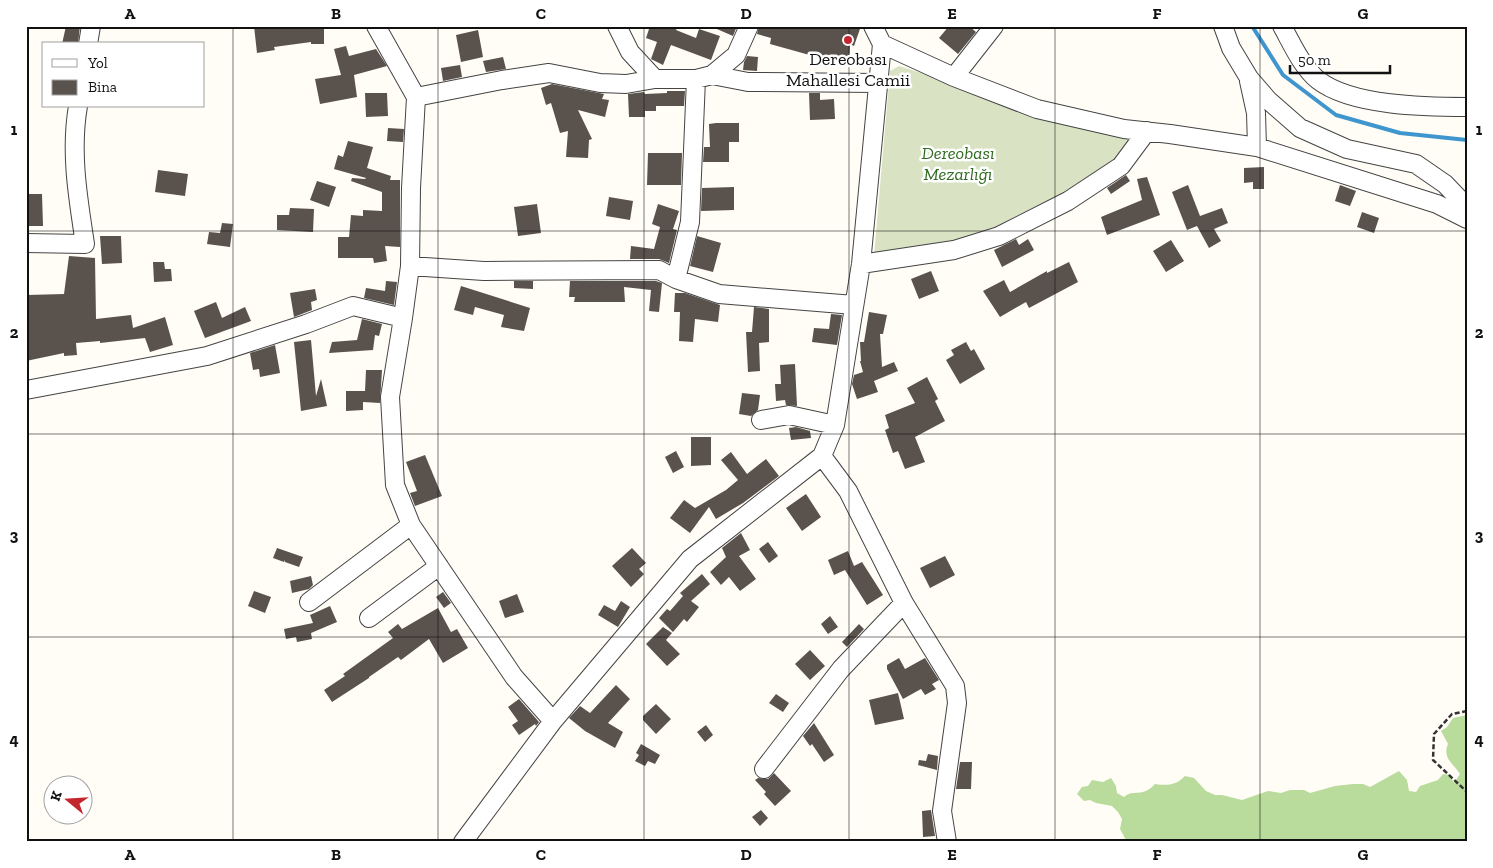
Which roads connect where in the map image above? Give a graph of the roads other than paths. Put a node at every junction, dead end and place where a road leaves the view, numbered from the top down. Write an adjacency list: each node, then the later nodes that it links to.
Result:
1 (91, 26): 9 (street)
2 (376, 26): 16 (street)
3 (617, 26): 13 (street)
4 (749, 26): 11 (street)
5 (874, 26): 10 (street)
6 (994, 26): 12 (street)
7 (1223, 26): 14 (street)
8 (1282, 26): 17 (street)
9 (88, 42)
10 (882, 44): 12 (street); 15 (street)
11 (704, 77): 13 (street); 15 (street); 26 (street)
12 (954, 77): 19 (street)
13 (655, 78): 16 (street)
14 (1249, 78): 20 (street); 21 (street)
15 (878, 83): 24 (street)
16 (416, 97): 25 (street)
17 (1467, 107)
18 (78, 108): 23 (street)
19 (1147, 131): 20 (street); 24 (street)
20 (1257, 147): 22 (street)
21 (1467, 207)
22 (1467, 219)
23 (26, 243)
24 (861, 264): 27 (street)
25 (410, 266): 26 (street); 28 (street)
26 (676, 279): 27 (street)
27 (854, 305): 31 (street)
28 (404, 318): 29 (street); 33 (street)
29 (26, 390)
30 (760, 420): 31 (street)
31 (835, 425): 32 (street)
32 (822, 456): 36 (street); 38 (street)
33 (411, 525): 34 (street); 35 (street)
34 (439, 566): 37 (street); 38 (street)
35 (309, 602)
36 (904, 604): 39 (street); 41 (street)
37 (368, 618)
38 (553, 721): 40 (street)
39 (764, 769)
40 (463, 842)
41 (947, 842)

